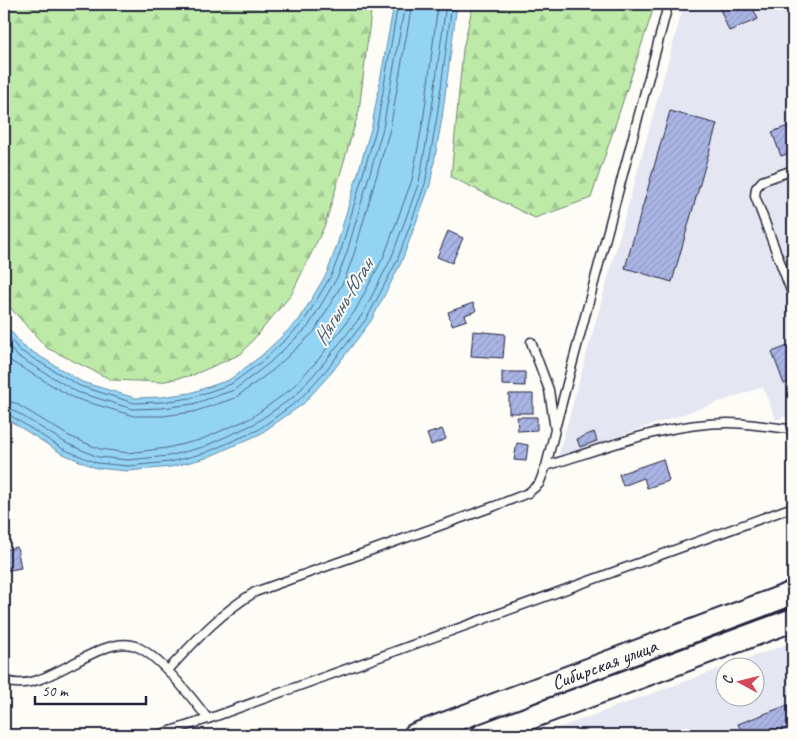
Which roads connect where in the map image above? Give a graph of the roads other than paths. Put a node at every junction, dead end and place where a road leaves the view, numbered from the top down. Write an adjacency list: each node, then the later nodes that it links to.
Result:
1 (670, 4): 6 (lane)
2 (793, 170): 3 (lane)
3 (793, 296)
4 (531, 342): 6 (lane)
5 (793, 429): 7 (lane)
6 (555, 430): 7 (lane)
7 (546, 466): 13 (lane)
8 (793, 507): 15 (lane)
9 (793, 593): 10 (main road, Сибирская улица)
10 (753, 607): 12 (main road); 17 (main road, Сибирская улица)
11 (793, 620): 12 (main road, Сибирская улица)
12 (761, 632): 18 (main road, Сибирская улица)
13 (168, 670): 14 (lane); 15 (lane)
14 (4, 680)
15 (208, 718): 16 (lane)
16 (158, 735)
17 (415, 735)
18 (483, 735)

